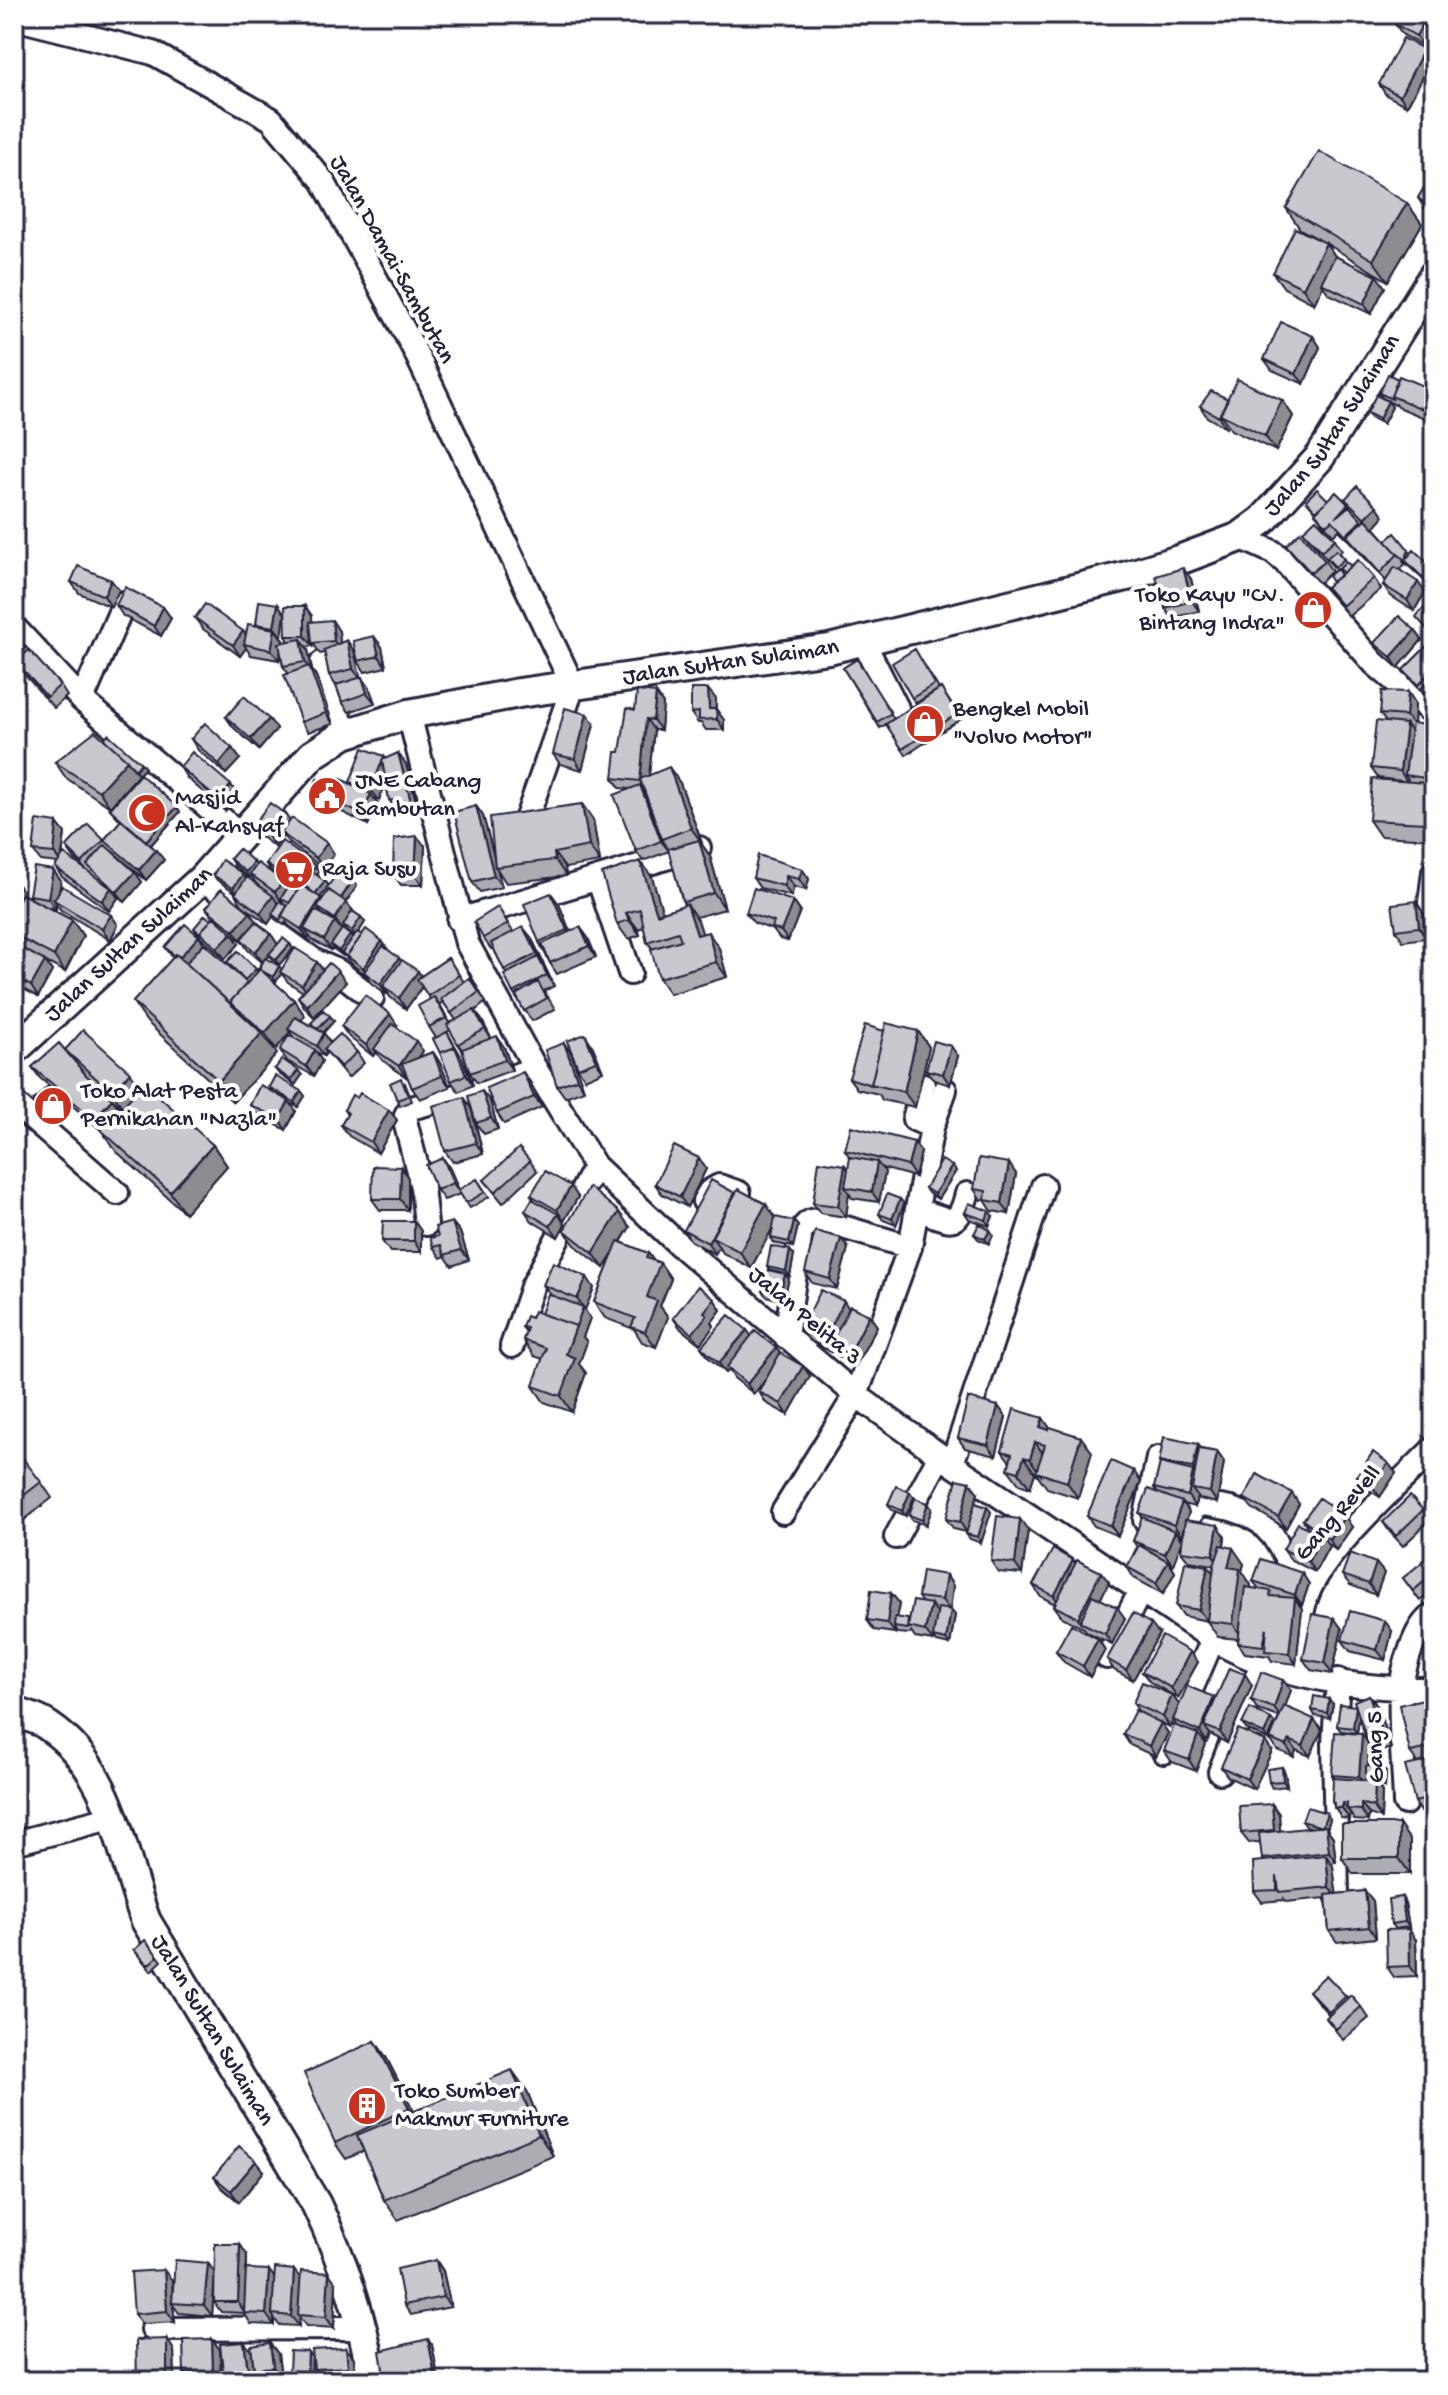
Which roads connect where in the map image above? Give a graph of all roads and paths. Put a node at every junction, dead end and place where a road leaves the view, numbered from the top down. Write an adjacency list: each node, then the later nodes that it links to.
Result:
1 (14, 18): 8 (street, Jalan Damai-Sambutan)
2 (1434, 275): 3 (main road, Jalan Sultan Sulaiman)
3 (1240, 537): 6 (main road, Jalan Sultan Sulaiman); 12 (street)
4 (124, 603): 9 (street)
5 (14, 627): 9 (street)
6 (863, 641): 8 (main road, Jalan Sultan Sulaiman); 10 (street)
7 (322, 663): 13 (street)
8 (573, 686): 11 (main road, Jalan Sultan Sulaiman); 14 (street)
9 (82, 700): 15 (street)
10 (897, 708)
11 (409, 714): 13 (main road, Jalan Sultan Sulaiman); 21 (street, Jalan Pelita 3)
12 (1434, 714)
13 (345, 734): 15 (main road, Jalan Sultan Sulaiman)
14 (524, 826)
15 (242, 836): 19 (main road, Jalan Sultan Sulaiman)
16 (699, 848): 18 (street)
17 (1434, 872): 20 (street)
18 (598, 878): 21 (street); 22 (street)
19 (202, 879): 23 (street); 24 (main road, Jalan Sultan Sulaiman)
20 (1430, 903)
21 (459, 920): 25 (street, Jalan Pelita 3)
22 (630, 973)
23 (372, 998)
24 (14, 1050)
25 (535, 1068): 28 (street, Jalan Pelita 3); 34 (street)
26 (934, 1088): 33 (street)
27 (14, 1103): 30 (street)
28 (595, 1166): 35 (street, Jalan Pelita 3); 38 (street)
29 (1043, 1186): 42 (street)
30 (117, 1193)
31 (739, 1193): 35 (street)
32 (967, 1194): 33 (street)
33 (917, 1210): 36 (street)
34 (426, 1224)
35 (686, 1230): 37 (street, Jalan Pelita 3)
36 (910, 1247): 37 (street); 39 (street)
37 (786, 1337): 39 (street, Jalan Pelita 3)
38 (512, 1346)
39 (856, 1395): 42 (street, Jalan Pelita 3); 43 (street)
40 (1434, 1448): 45 (street, Gang Revell)
41 (1158, 1458): 46 (street)
42 (946, 1459): 44 (street); 46 (street, Jalan Pelita 3)
43 (783, 1512)
44 (896, 1537)
45 (1315, 1578): 47 (street); 52 (street, Gang Revell)
46 (1137, 1587): 47 (street, Jalan Pelita 3); 50 (street)
47 (1168, 1609): 49 (street, Jalan Pelita 3)
48 (1434, 1615): 54 (street, Gang 5)
49 (1213, 1639): 51 (street, Jalan Pelita 3); 57 (street)
50 (1107, 1657)
51 (1262, 1663): 52 (street, Jalan Pelita 3); 58 (street)
52 (1297, 1673): 53 (street, Jalan Pelita 3)
53 (1338, 1680): 54 (street, Jalan Pelita 3); 62 (street)
54 (1401, 1689): 55 (street, Jalan Pelita 3); 59 (street, Gang 5)
55 (1434, 1689)
56 (14, 1711): 60 (main road, Jalan Sultan Sulaiman)
57 (1164, 1752)
58 (1220, 1772)
59 (1405, 1803)
60 (114, 1817): 61 (street); 63 (main road, Jalan Sultan Sulaiman)
61 (14, 1843)
62 (1337, 1895)
63 (364, 2328): 64 (street); 65 (main road, Jalan Sultan Sulaiman)
64 (153, 2329)
65 (373, 2381)

